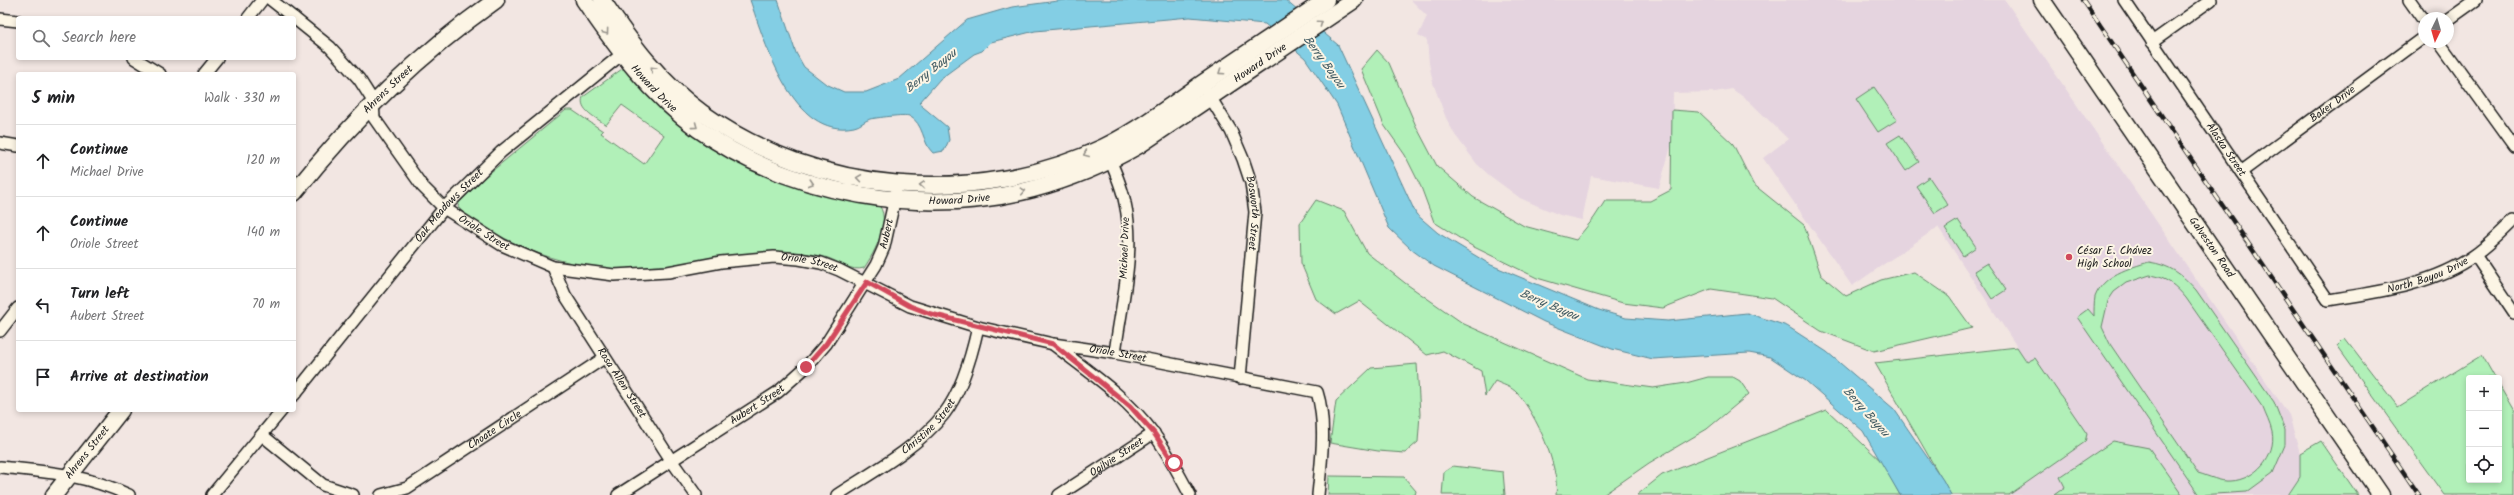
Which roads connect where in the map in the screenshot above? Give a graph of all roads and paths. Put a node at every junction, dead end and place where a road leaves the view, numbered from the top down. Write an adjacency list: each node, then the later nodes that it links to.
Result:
1 (262, 0): 14 (street)
2 (271, 0): 15 (street, Oriole Street)
3 (496, 0): 29 (main road, Ahrens Street)
4 (584, 0): 23 (main road, Howard Drive, one-way to 23)
5 (602, 0): 23 (main road, Howard Drive)
6 (1354, 0): 12 (main road, Howard Drive)
7 (2042, 0): 73 (main road, Galveston Road)
8 (2124, 0): 21 (street, Alaska Street)
9 (2211, 0): 21 (street)
10 (2409, 0): 13 (street)
11 (2476, 0): 16 (street)
12 (1328, 5): 28 (main road, Howard Drive, one-way to 28); 28 (main road, Howard Drive, one-way to 12)
13 (2418, 13)
14 (250, 16)
15 (291, 16)
16 (2454, 16)
17 (0, 19): 19 (street)
18 (296, 20): 29 (street, Oriole Street)
19 (16, 21)
20 (2418, 41): 35 (street, Baker Drive)
21 (2152, 42): 35 (street, Alaska Street)
22 (2443, 48): 32 (street)
23 (628, 50): 34 (main road, Howard Drive); 40 (street, Oak Meadows Street)
24 (137, 60): 26 (street)
25 (214, 60): 27 (street)
26 (157, 72)
27 (206, 72)
28 (1206, 91): 33 (main road, Howard Drive); 53 (street, Bosworth Street)
29 (374, 101): 38 (main road, Ahrens Street); 40 (street, Oriole Street)
30 (0, 143): 31 (street)
31 (16, 146)
32 (2514, 146)
33 (1108, 154): 37 (main road, Howard Drive); 51 (street, Michael Drive)
34 (774, 162): 36 (main road, Howard Drive, one-way to 34); 39 (main road, Howard Drive, one-way to 39)
35 (2241, 172): 45 (street, Alaska Street)
36 (898, 183): 37 (main road, Howard Drive, one-way to 36); 39 (street, Aubert)
37 (1001, 188): 39 (main road, Howard Drive)
38 (296, 191)
39 (894, 199): 44 (street, Aubert)
40 (444, 208): 43 (street, Oriole Street); 54 (street, Oak Meadows Street)
41 (2514, 220): 42 (street, North Bayou Drive)
42 (2475, 255): 45 (street, North Bayou Drive); 47 (street)
43 (553, 267): 44 (street, Oriole Street); 52 (street, Rosa Allen Street)
44 (867, 282): 48 (street, Oriole Street); 59 (street, Aubert Street)
45 (2328, 300)
46 (16, 311): 49 (street)
47 (2514, 313)
48 (978, 327): 50 (street, Oriole Street); 69 (street, Christine Street)
49 (0, 331)
50 (1053, 344): 51 (street, Oriole Street); 57 (street)
51 (1115, 352): 53 (street, Oriole Street)
52 (604, 358): 59 (street, Rosa Allen Street); 66 (street, Choate Circle)
53 (1240, 378): 72 (street, Oriole Street)
54 (296, 392)
55 (119, 412): 61 (main road, Ahrens Street)
56 (280, 412): 58 (street)
57 (1154, 433): 70 (street, Ogilvie Street); 71 (street)
58 (262, 435): 64 (street); 65 (street)
59 (671, 460): 67 (street, Aubert Street); 68 (street, Rosa Allen Street)
60 (0, 467): 61 (street)
61 (70, 474): 62 (main road, Ahrens Street); 63 (street)
62 (54, 495)
63 (129, 495)
64 (212, 495)
65 (353, 495)
66 (381, 495)
67 (618, 495)
68 (696, 495)
69 (837, 495)
70 (1059, 495)
71 (1190, 495)
72 (1318, 495)
73 (2380, 495)

